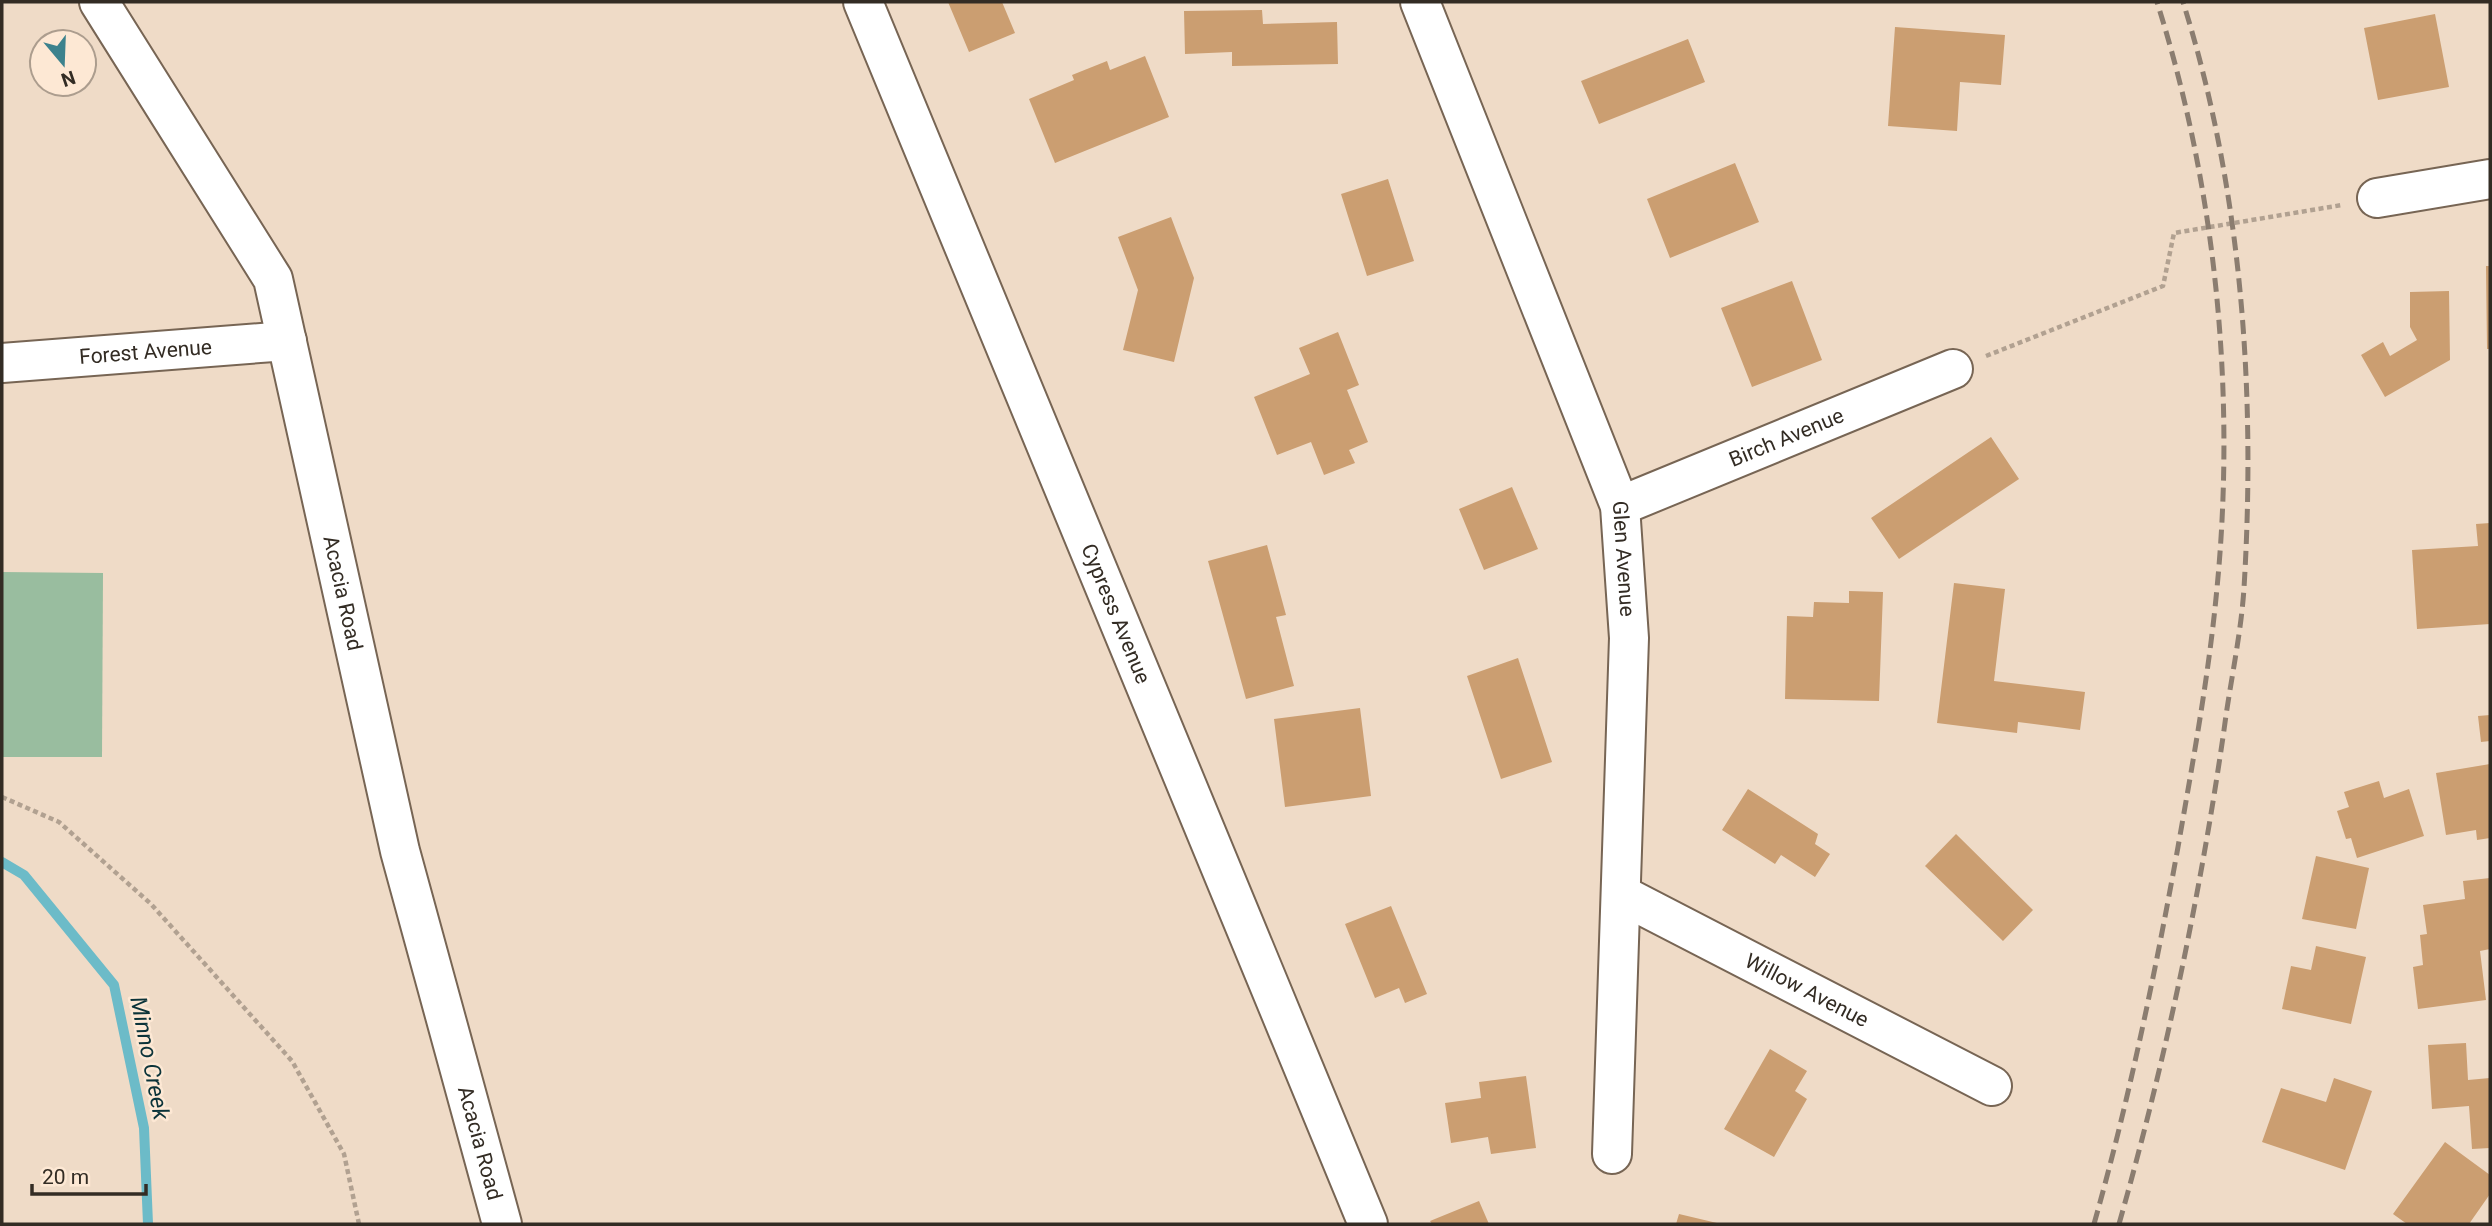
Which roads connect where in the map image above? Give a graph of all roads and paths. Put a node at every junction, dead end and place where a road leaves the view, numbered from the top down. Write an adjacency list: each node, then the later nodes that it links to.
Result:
1 (99, 2): 6 (street, Acacia Road)
2 (863, 2): 16 (street, Cypress Avenue)
3 (1420, 2): 9 (street, Glen Avenue)
4 (2490, 179): 5 (street)
5 (2377, 198): 8 (path)
6 (287, 341): 7 (street, Forest Avenue); 15 (street, Acacia Road)
7 (2, 363)
8 (1953, 369): 9 (street, Birch Avenue)
9 (1620, 506): 11 (street, Glen Avenue)
10 (2, 797): 14 (path)
11 (1622, 895): 12 (street, Willow Avenue); 13 (street, Glen Avenue)
12 (1992, 1086)
13 (1612, 1154)
14 (359, 1224)
15 (502, 1224)
16 (1368, 1224)

